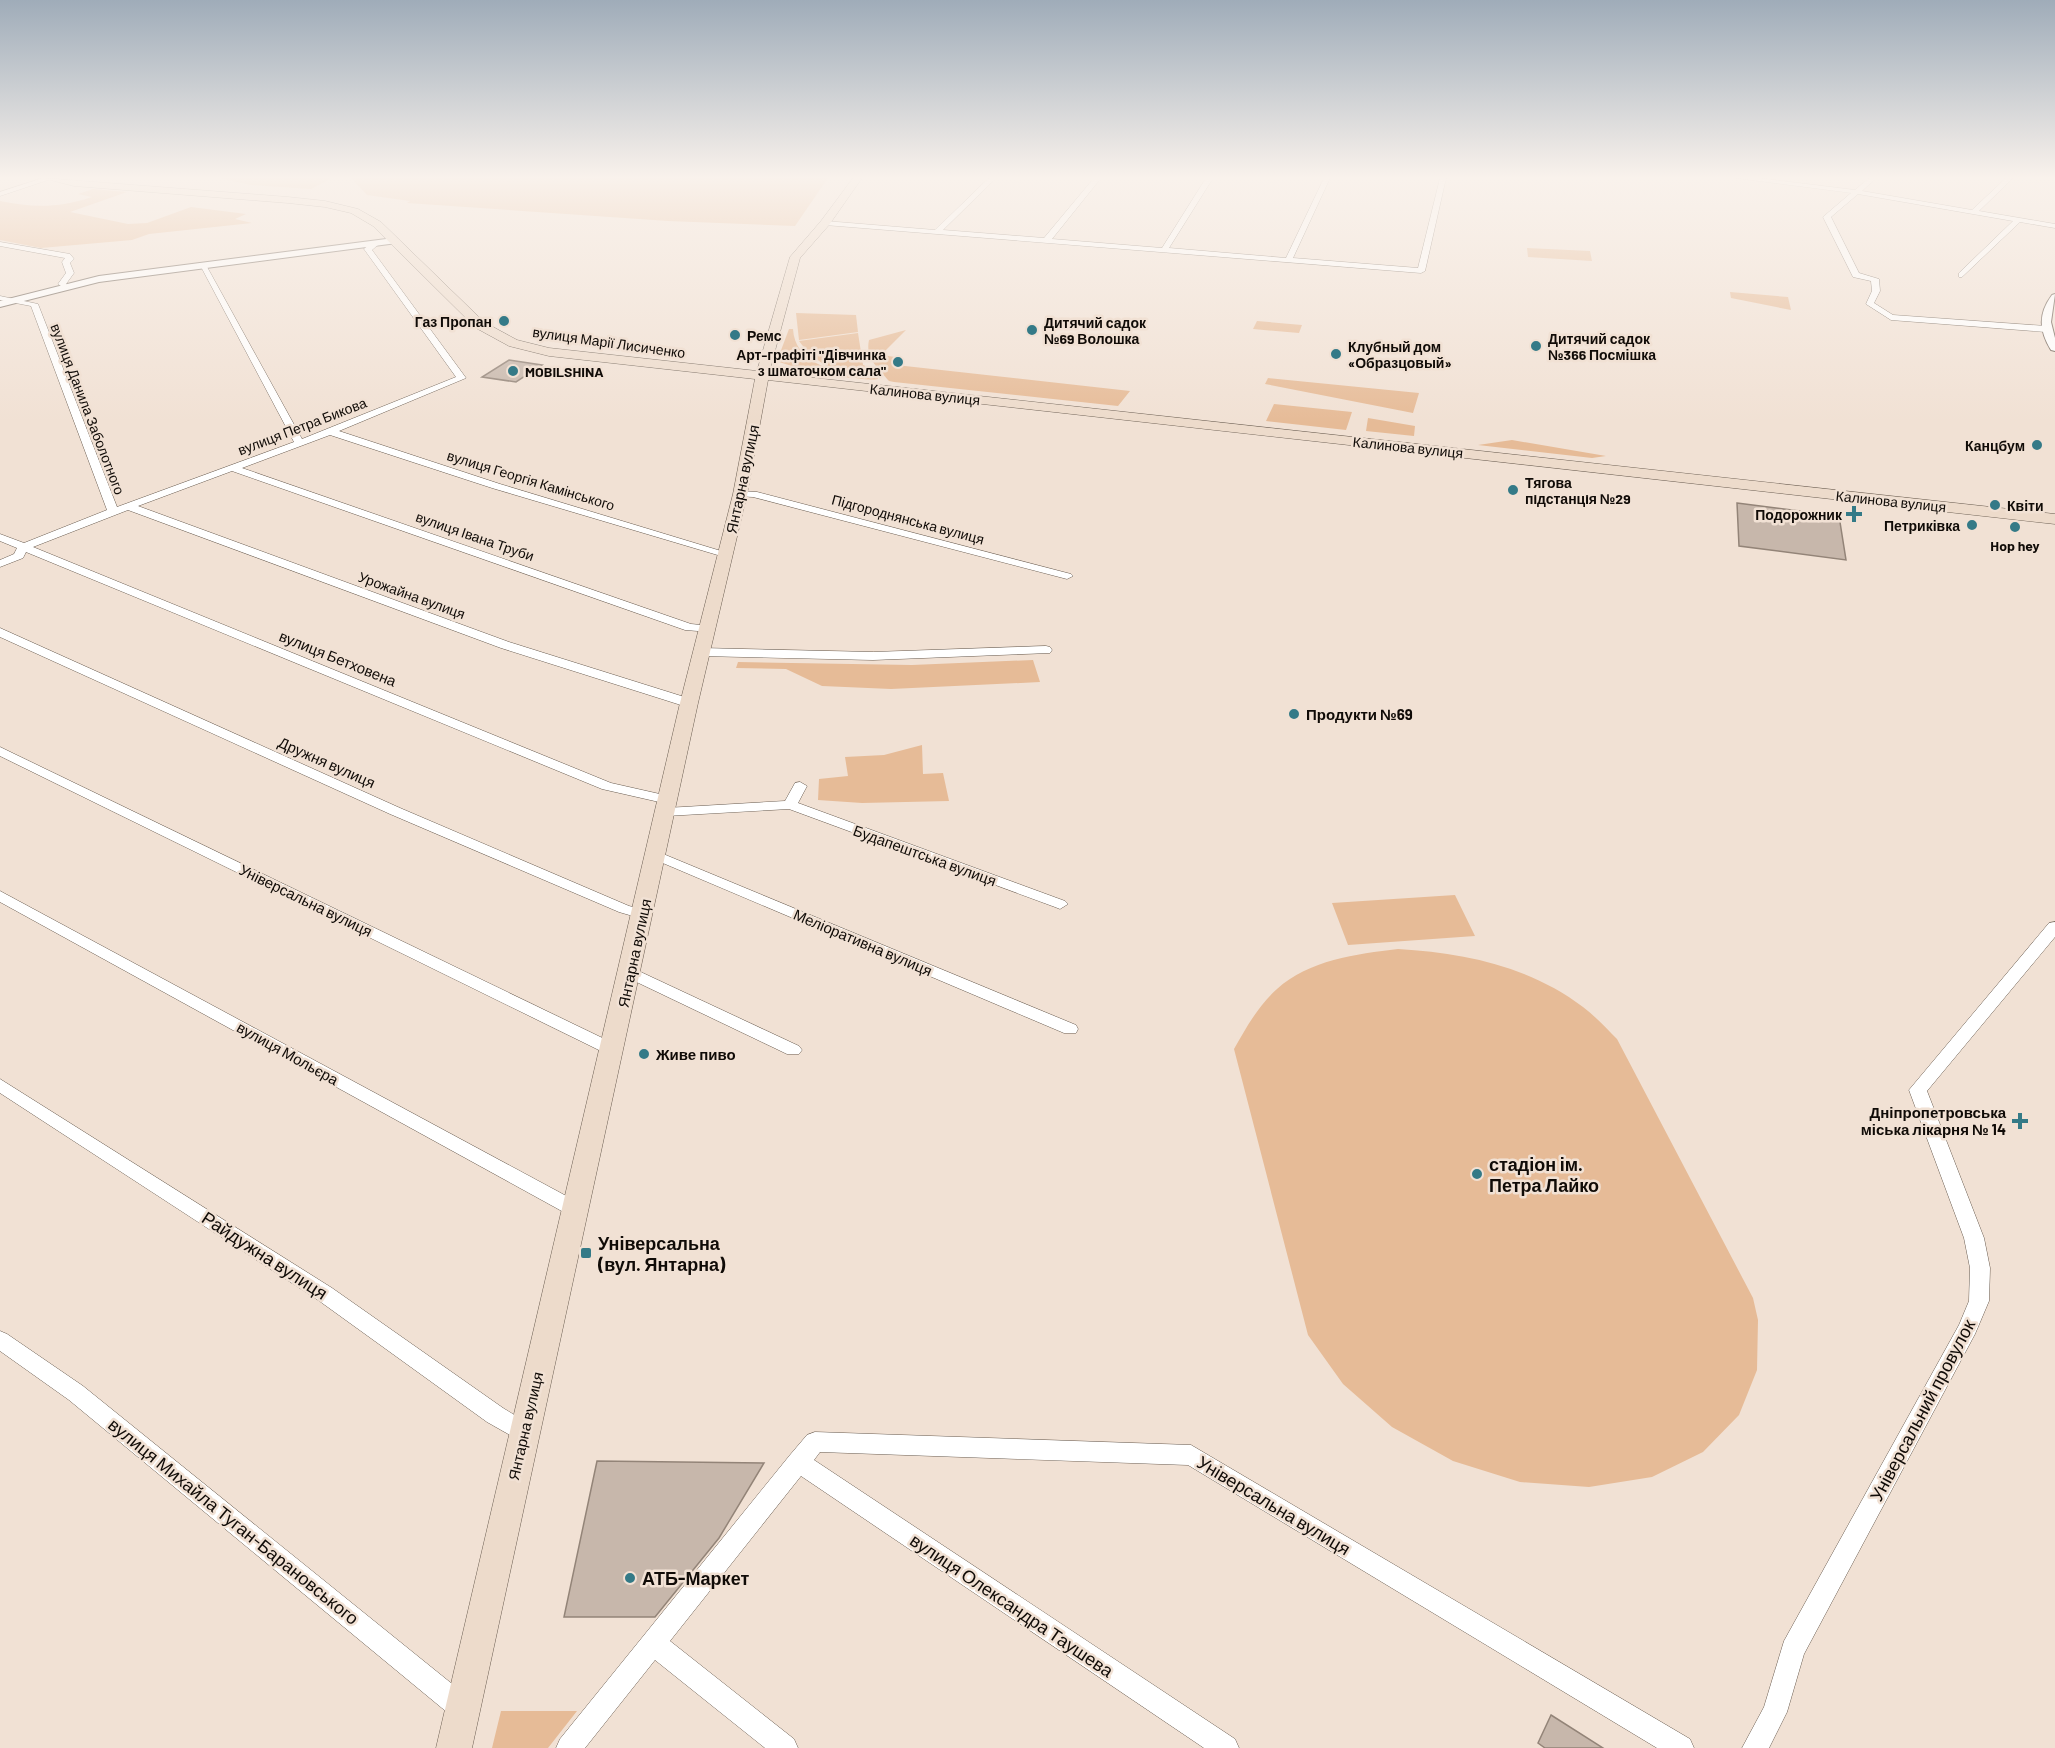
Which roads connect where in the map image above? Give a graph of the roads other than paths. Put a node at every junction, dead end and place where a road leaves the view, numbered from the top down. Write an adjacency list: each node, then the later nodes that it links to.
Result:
1 (69, 260): 13 (street)
2 (247, 260): 11 (street)
3 (376, 260): 21 (street, вулиця Петра Бикова)
4 (413, 260): 20 (main road, вулиця Марії Лисиченко)
5 (794, 260): 20 (main road, Янтарна вулиця)
6 (1272, 260): 10 (street)
7 (1423, 260): 10 (street)
8 (1848, 260): 18 (street)
9 (1978, 260): 12 (street)
10 (1288, 261)
11 (202, 265): 13 (street); 22 (street)
12 (1962, 275)
13 (64, 286): 16 (street)
14 (2055, 297): 18 (street)
15 (0, 298): 16 (street)
16 (11, 301): 17 (street); 26 (street, вулиця Данила Заболотного)
17 (0, 304)
18 (2046, 329): 19 (street)
19 (2055, 348)
20 (761, 376): 24 (main road, Янтарна вулиця); 27 (main road, Калинова вулиця)
21 (329, 431): 22 (street, вулиця Петра Бикова); 31 (street, вулиця Георгія Камінського)
22 (299, 442): 23 (street, вулиця Петра Бикова)
23 (233, 468): 25 (street, вулиця Петра Бикова); 35 (street, вулиця Івана Труби)
24 (740, 494): 31 (main road, Янтарна вулиця); 33 (street, Підгороднянська вулиця)
25 (128, 506): 26 (street, вулиця Петра Бикова); 37 (street, Урожайна вулиця)
26 (112, 511): 29 (street, вулиця Петра Бикова)
27 (2055, 519)
28 (0, 537): 29 (street, вулиця Бетховена)
29 (23, 547): 30 (street); 32 (street, вулиця Петра Бикова); 41 (street, вулиця Бетховена)
30 (0, 553)
31 (725, 554): 35 (main road, Янтарна вулиця)
32 (0, 564)
33 (1067, 576)
34 (0, 632): 45 (street, Дружня вулиця)
35 (704, 640): 36 (street, вулиця Івана Труби); 37 (main road, Янтарна вулиця)
36 (1046, 650)
37 (689, 703): 41 (main road, Янтарна вулиця)
38 (0, 751): 49 (street, Універсальна вулиця)
39 (800, 786): 40 (street)
40 (790, 805): 41 (street, Будапештська вулиця); 44 (street, Будапештська вулиця)
41 (667, 806): 42 (main road, Янтарна вулиця)
42 (656, 855): 45 (main road, Янтарна вулиця); 48 (street, Меліоративна вулиця)
43 (0, 896): 52 (street, вулиця Мольєра)
44 (1060, 904)
45 (643, 914): 47 (main road, Янтарна вулиця)
46 (2055, 927): 63 (street, Універсальний провулок)
47 (630, 972): 49 (main road, Янтарна вулиця); 50 (street)
48 (1070, 1029)
49 (612, 1050): 52 (main road, Янтарна вулиця)
50 (792, 1050)
51 (0, 1085): 54 (street, Райдужна вулиця)
52 (576, 1210): 54 (main road, Янтарна вулиця)
53 (0, 1340): 57 (street, вулиця Михайла Туган-Барановського)
54 (524, 1433): 57 (main road, Янтарна вулиця)
55 (798, 1462): 56 (street); 61 (street, вулиця Олександра Таушева); 62 (street, Універсальна вулиця)
56 (654, 1644): 59 (street); 60 (street)
57 (463, 1709): 58 (main road, Янтарна вулиця)
58 (454, 1748)
59 (569, 1748)
60 (785, 1748)
61 (1226, 1748)
62 (1681, 1748)
63 (1755, 1748)

